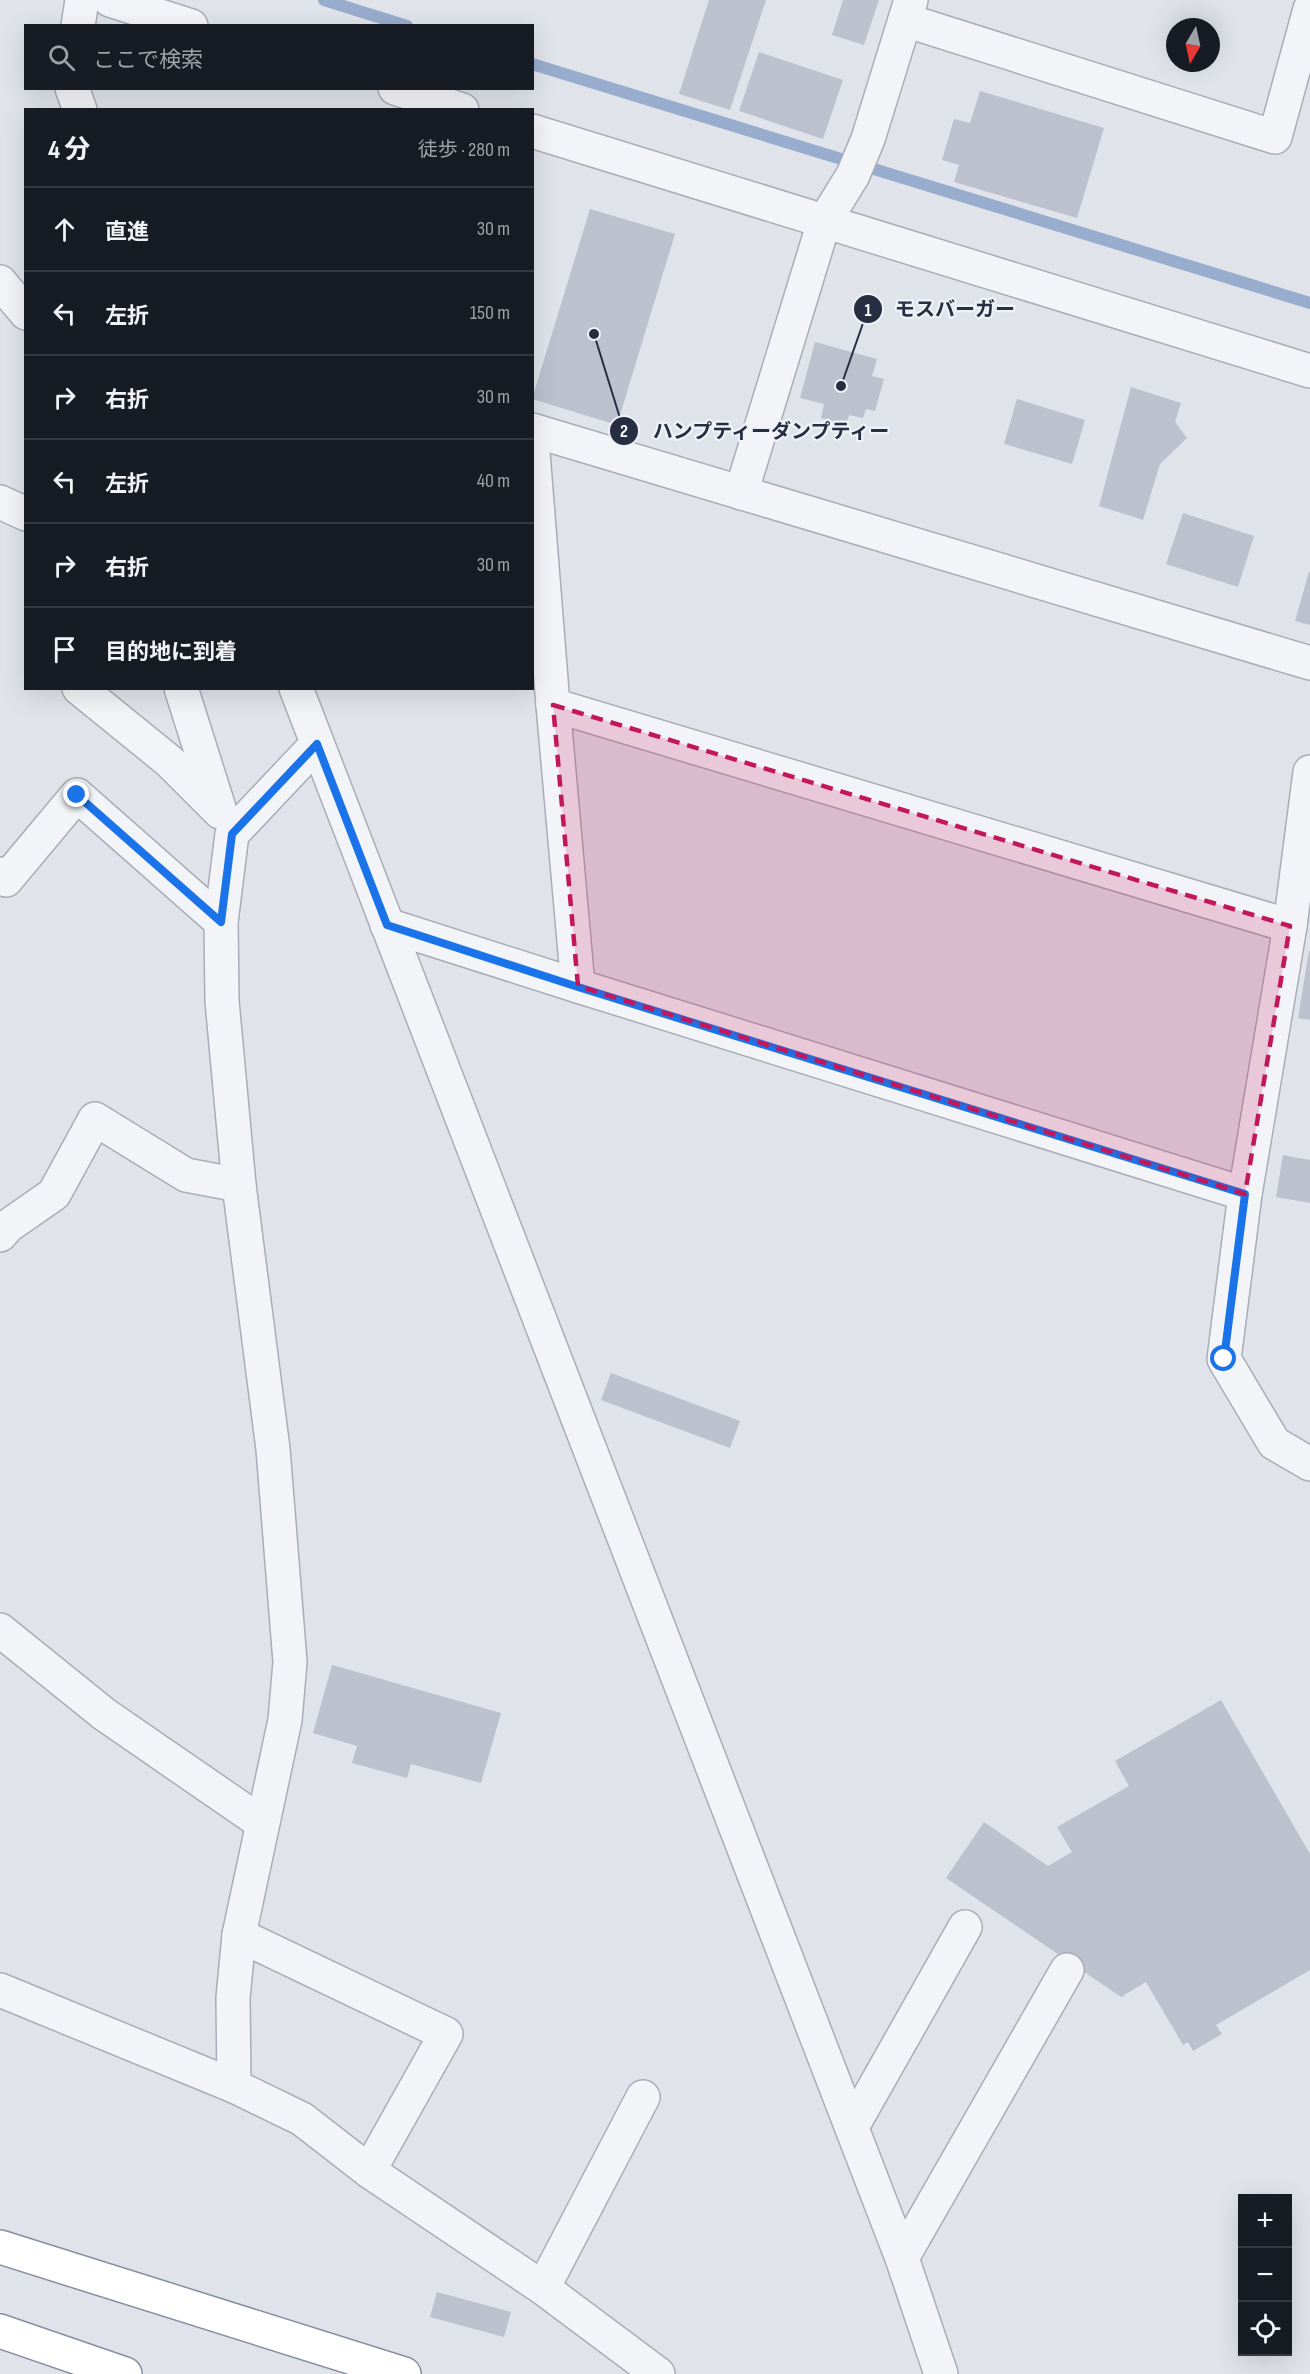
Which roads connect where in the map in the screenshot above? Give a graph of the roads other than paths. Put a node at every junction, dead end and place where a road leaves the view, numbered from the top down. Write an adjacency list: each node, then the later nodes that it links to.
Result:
1 (82, 0): 5 (street)
2 (110, 0): 6 (street)
3 (1310, 9): 4 (street)
4 (908, 10): 12 (street)
5 (78, 24)
6 (185, 24)
7 (73, 90): 9 (street)
8 (401, 90): 10 (street)
9 (79, 108)
10 (456, 108)
11 (534, 132): 12 (street)
12 (824, 222): 15 (street); 18 (street)
13 (0, 282): 14 (street)
14 (24, 311)
15 (1310, 371)
16 (534, 431): 18 (street)
17 (534, 465): 25 (street)
18 (741, 493): 21 (street)
19 (0, 502): 20 (street)
20 (24, 513)
21 (1310, 663)
22 (82, 690): 28 (street)
23 (182, 690): 28 (street)
24 (297, 690): 26 (street)
25 (553, 705): 32 (street); 33 (street)
26 (317, 744): 28 (street); 31 (street)
27 (1310, 772): 32 (street)
28 (226, 823): 30 (street)
29 (0, 874): 30 (street)
30 (221, 922): 34 (street)
31 (387, 925): 33 (street); 46 (street)
32 (1290, 926): 35 (street)
33 (578, 987): 35 (street)
34 (239, 1185): 36 (street); 39 (street)
35 (1245, 1194): 37 (street)
36 (0, 1235)
37 (1310, 1464)
38 (0, 1630): 39 (street)
39 (261, 1823): 41 (street)
40 (965, 1927): 46 (street)
41 (239, 1935): 44 (street); 47 (street)
42 (1067, 1971): 49 (street)
43 (0, 1990): 44 (street)
44 (234, 2086): 47 (street)
45 (643, 2097): 50 (street)
46 (852, 2127): 49 (street)
47 (369, 2171): 50 (street)
48 (0, 2247): 53 (highway)
49 (902, 2258): 55 (street)
50 (543, 2288): 54 (street)
51 (0, 2331): 52 (highway)
52 (125, 2374)
53 (404, 2374)
54 (658, 2374)
55 (941, 2374)

